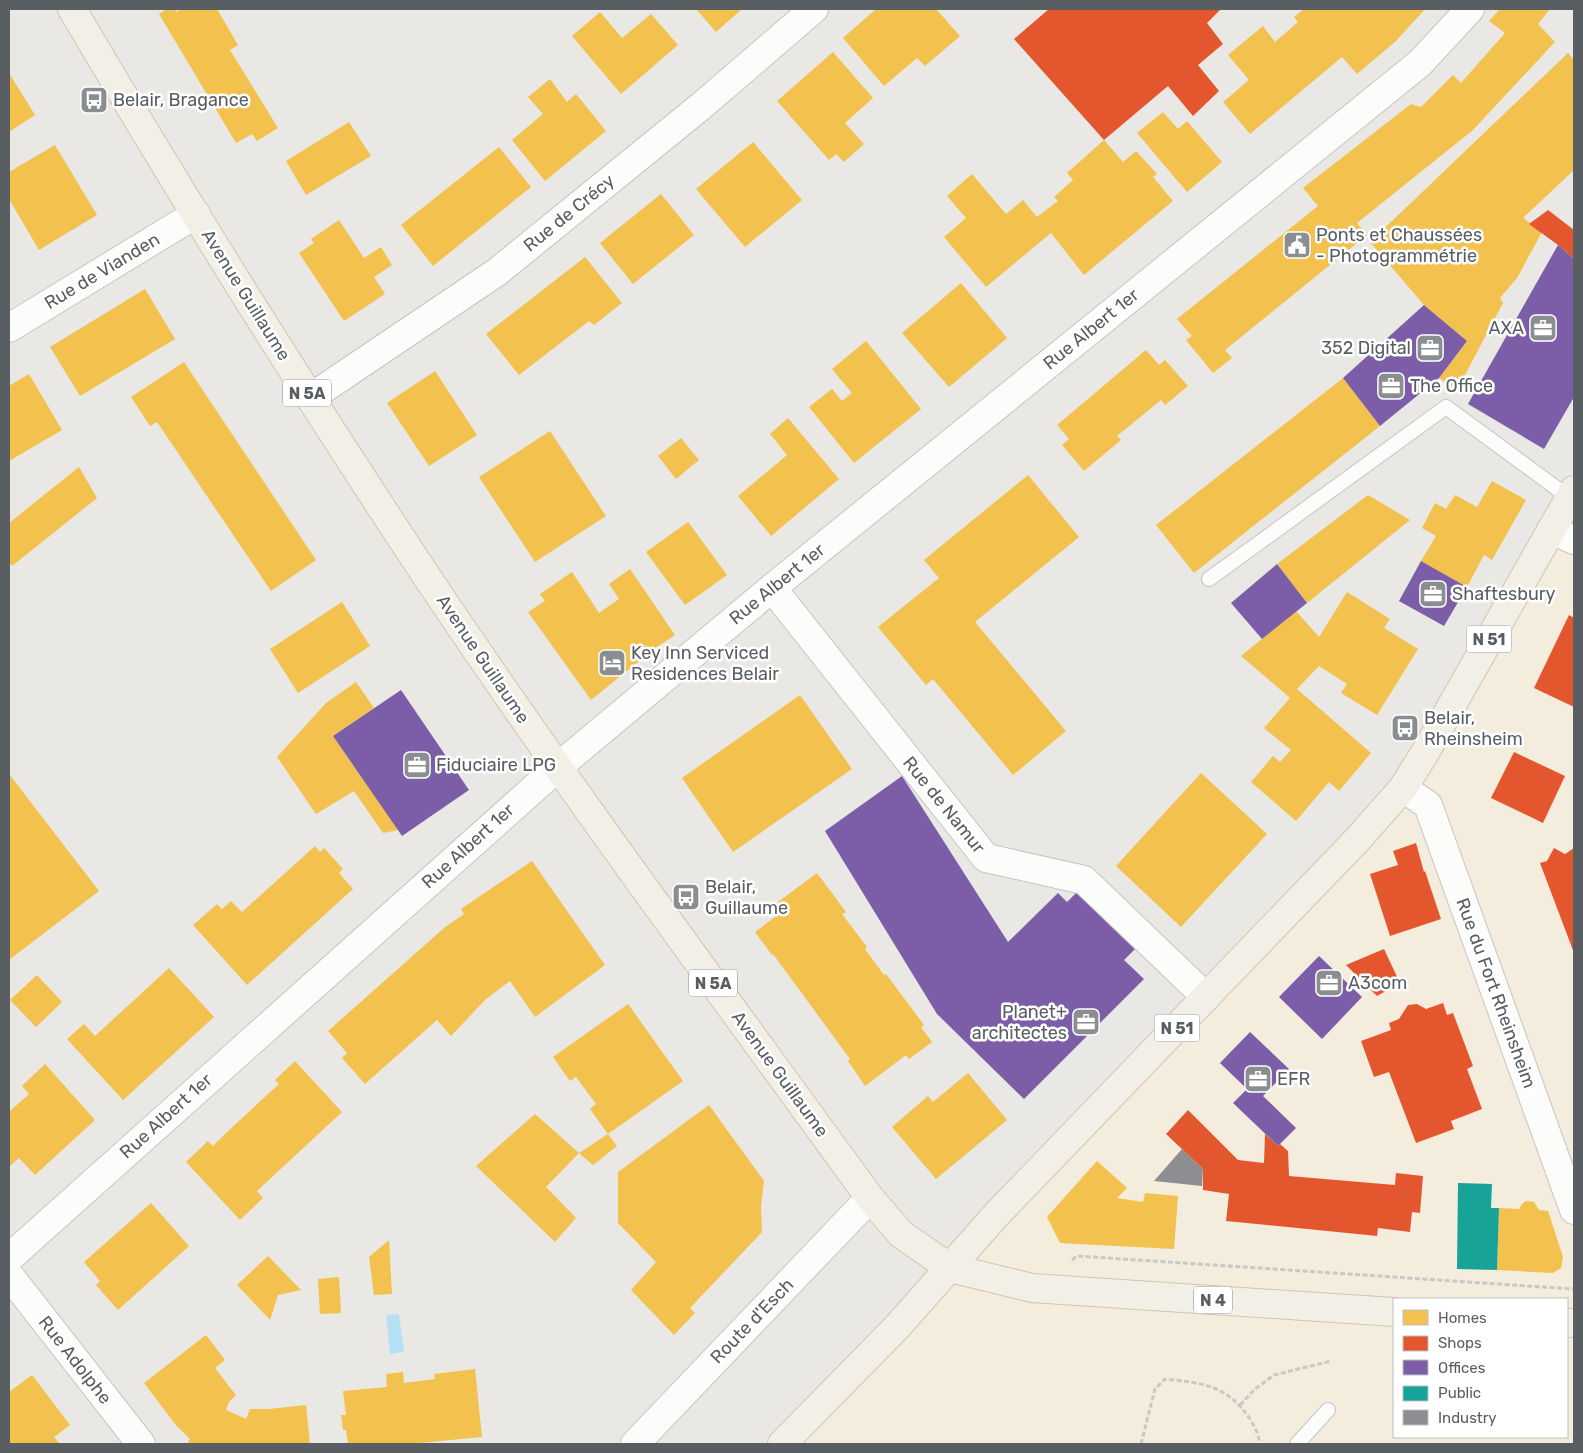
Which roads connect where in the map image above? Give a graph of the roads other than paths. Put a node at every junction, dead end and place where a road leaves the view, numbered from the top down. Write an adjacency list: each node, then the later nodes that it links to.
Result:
1 (72, 9): 4 (main road, Avenue Guillaume / N 5A)
2 (814, 9): 6 (street, Rue de Crécy)
3 (1470, 9): 10 (street, Rue Albert 1er)
4 (196, 214): 5 (street, Rue de Vianden); 6 (main road, Avenue Guillaume / N 5A)
5 (9, 328)
6 (310, 398): 11 (main road, Avenue Guillaume / N 5A)
7 (1572, 494): 8 (main road, N 51); 9 (lane)
8 (1563, 535): 12 (main road, N 51)
9 (1209, 579)
10 (772, 588): 11 (street, Rue Albert 1er); 13 (street, Rue de Namur)
11 (558, 767): 14 (main road, Avenue Guillaume / N 5A); 16 (street, Rue Albert 1er)
12 (1403, 788): 13 (main road, N 51); 15 (street, Rue du Fort Rheinsheim)
13 (1206, 997): 17 (main road, N 51)
14 (870, 1198): 17 (main road, Avenue Guillaume / N 5A); 22 (street, Route d'Esch)
15 (1574, 1210)
16 (9, 1258)
17 (950, 1268): 19 (main road, N 4); 23 (main road)
18 (9, 1275): 21 (street, Rue Adolphe)
19 (1393, 1312)
20 (1328, 1410): 24 (lane)
21 (142, 1444)
22 (635, 1444)
23 (782, 1444)
24 (1297, 1444)

